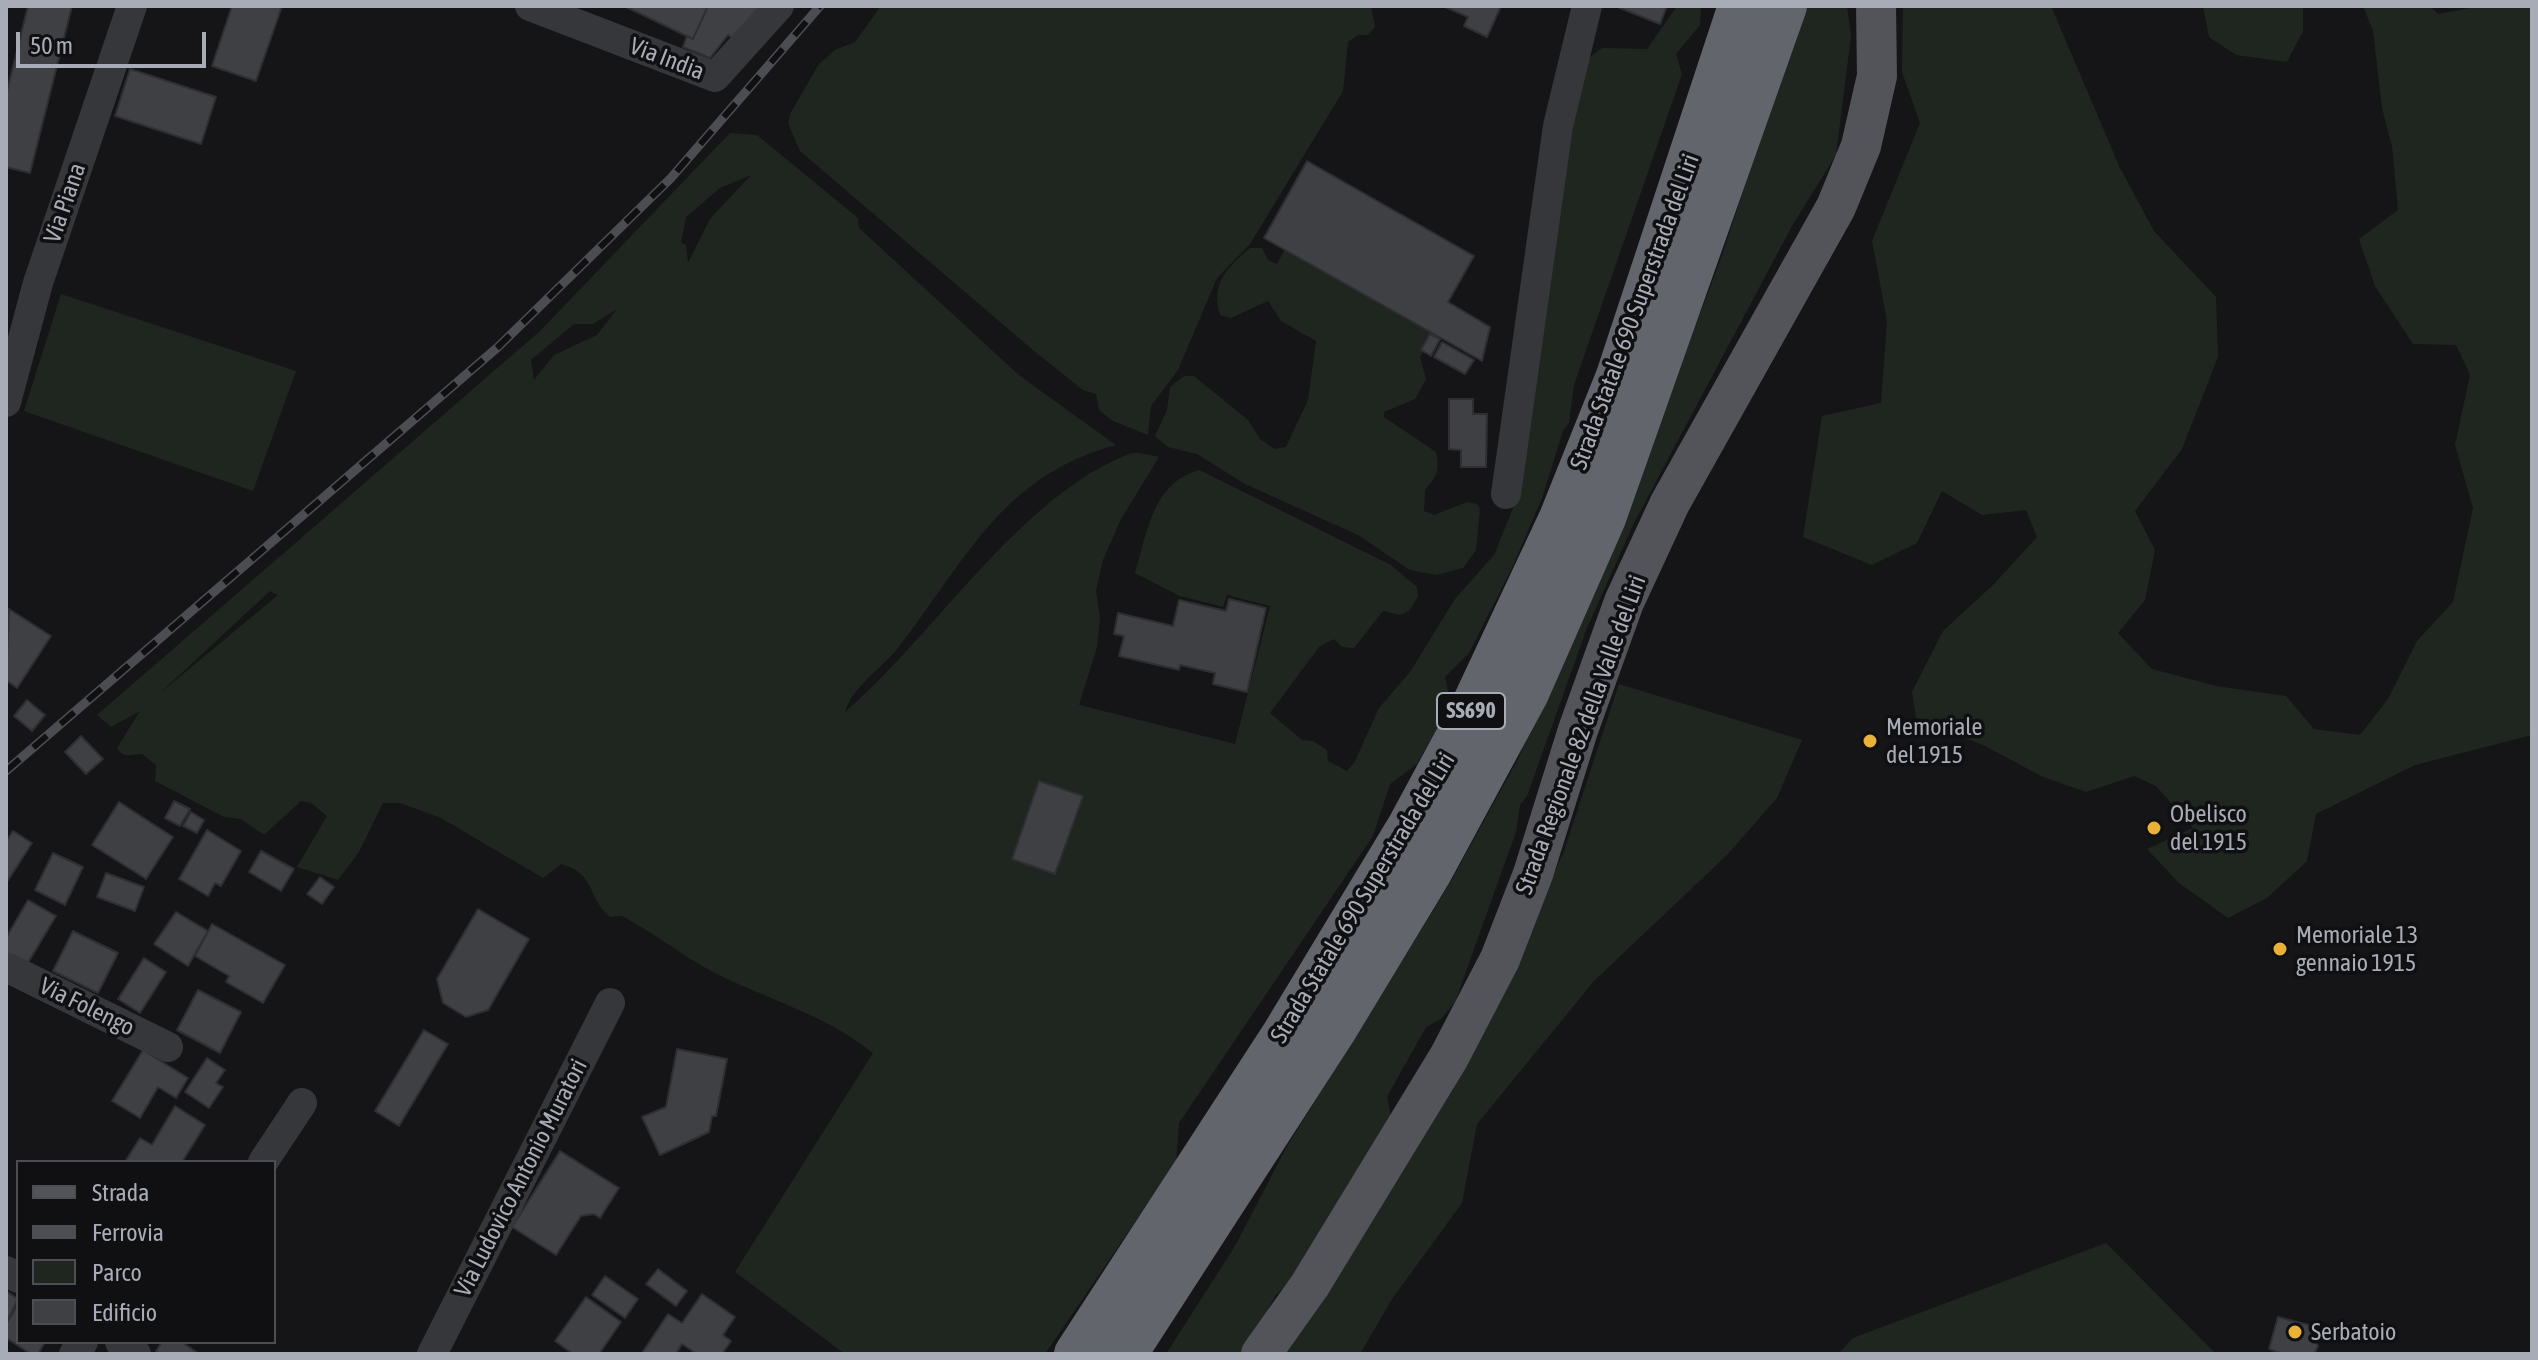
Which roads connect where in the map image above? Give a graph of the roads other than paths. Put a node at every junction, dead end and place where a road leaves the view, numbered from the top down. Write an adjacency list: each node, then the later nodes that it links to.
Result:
1 (132, 6): 8 (street, Via Piana)
2 (530, 6): 3 (street, Via India)
3 (779, 6)
4 (1587, 6): 9 (street)
5 (1740, 6): 16 (highway, Strada Statale 690 Superstrada del Liri / SS690)
6 (1785, 6): 17 (highway, Strada Statale 690 Superstrada del Liri / SS690)
7 (1876, 6): 18 (main road, Strada Regionale 82 della Valle del Liri)
8 (6, 402)
9 (1506, 494)
10 (6, 967): 12 (street, Via Folengo)
11 (610, 1003): 15 (street, Via Ludovico Antonio Muratori)
12 (168, 1047)
13 (302, 1103): 14 (street)
14 (264, 1160)
15 (432, 1354)
16 (1076, 1354)
17 (1125, 1354)
18 (1261, 1354)

